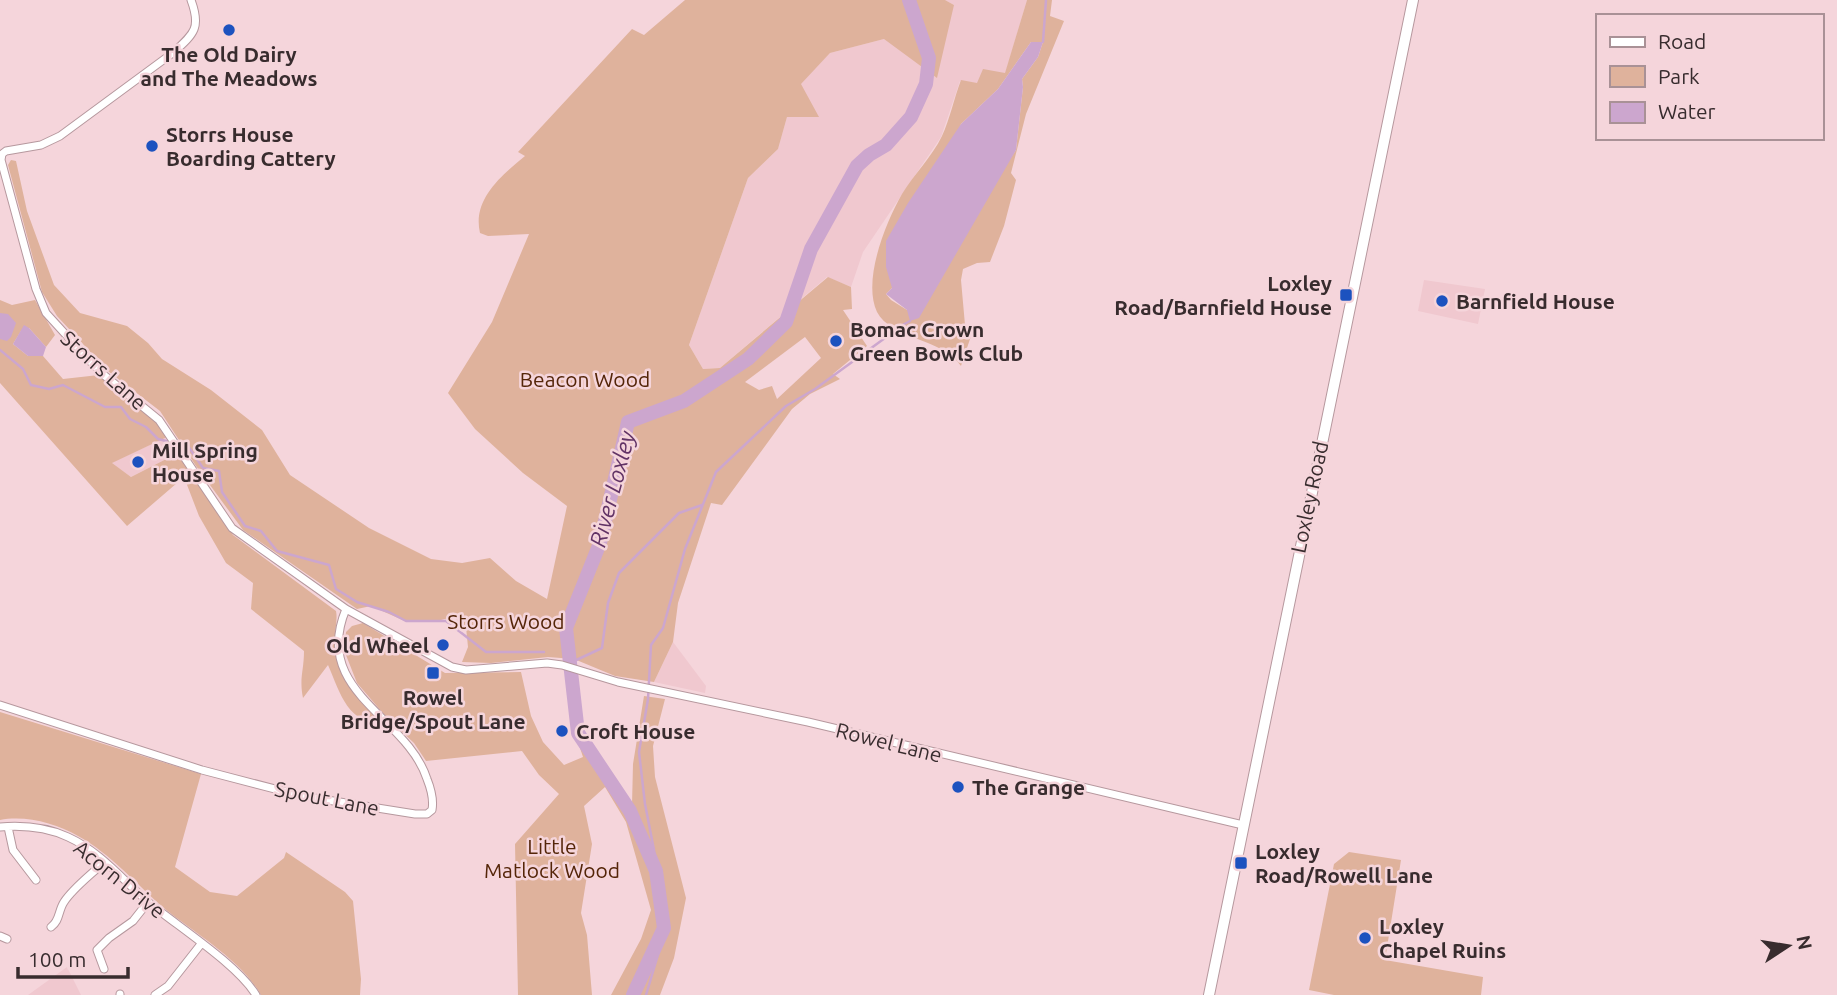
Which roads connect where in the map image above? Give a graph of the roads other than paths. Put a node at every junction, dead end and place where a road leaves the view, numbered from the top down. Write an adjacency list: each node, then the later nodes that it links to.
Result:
1 (191, 0): 3 (street, Storrs Lane)
2 (1413, 0): 5 (main road, Loxley Road)
3 (346, 610): 4 (street, Spout Lane); 5 (street, Rowel Lane)
4 (0, 705)
5 (1243, 825): 15 (main road, Loxley Road)
6 (4, 827): 7 (street, Acorn Drive); 8 (street)
7 (104, 862): 9 (street, Acorn Drive); 10 (street)
8 (36, 880)
9 (148, 902): 11 (street, Acorn Drive); 12 (street)
10 (51, 927)
11 (201, 944): 13 (street); 14 (street, Acorn Drive)
12 (104, 969)
13 (155, 995)
14 (256, 995)
15 (1209, 995)

